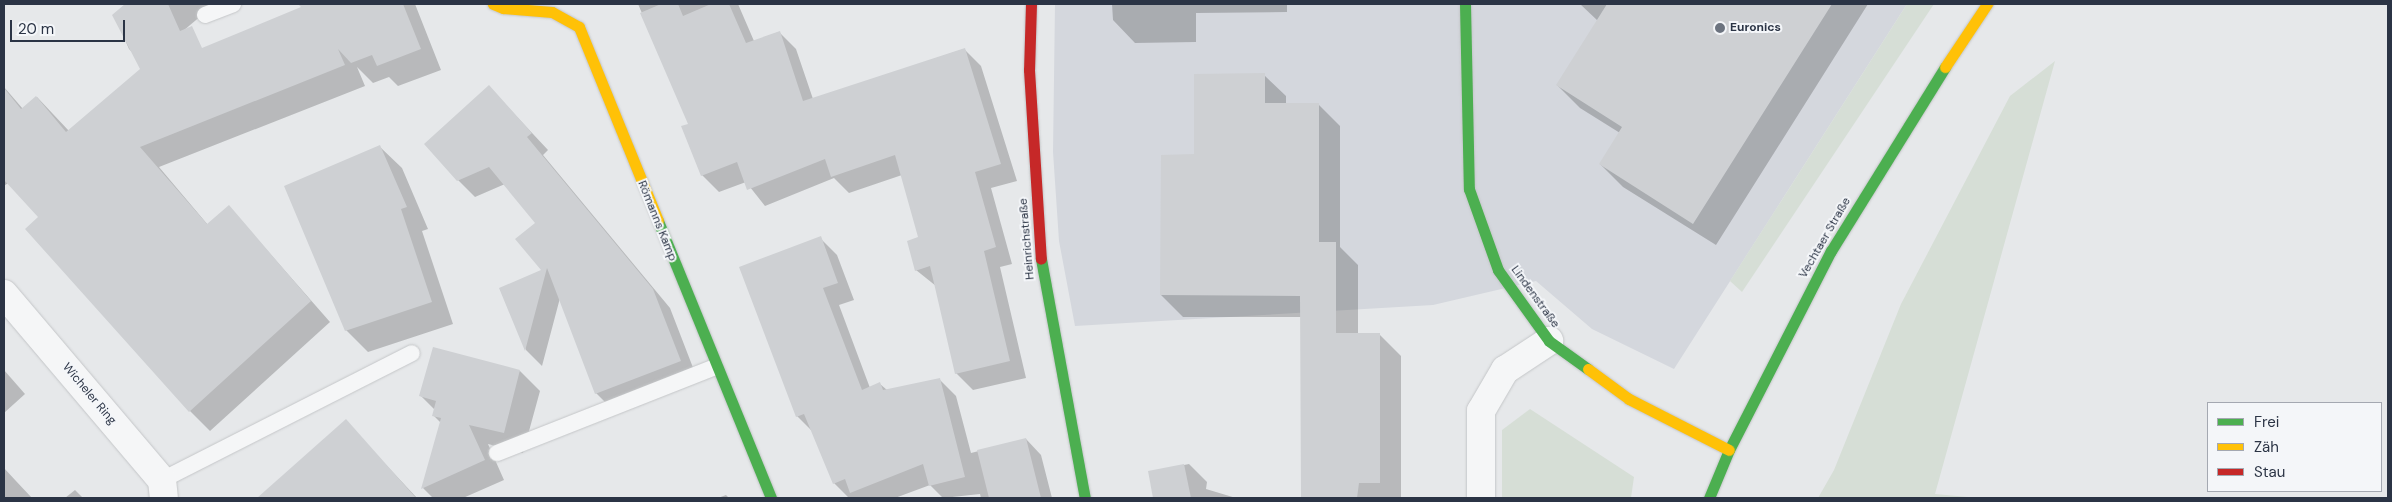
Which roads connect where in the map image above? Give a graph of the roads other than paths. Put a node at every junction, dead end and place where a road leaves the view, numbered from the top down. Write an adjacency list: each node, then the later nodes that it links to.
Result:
1 (233, 4): 6 (lane)
2 (493, 4): 10 (street, Römanns Kamp)
3 (1032, 4): 15 (street, Heinrichstraße)
4 (1465, 4): 8 (street, Lindenstraße)
5 (1987, 4): 11 (street, Vechtaer Straße)
6 (205, 15)
7 (4, 294): 13 (street, Wicheler Ring)
8 (1550, 341): 11 (street, Lindenstraße); 16 (street)
9 (412, 353): 13 (lane)
10 (715, 367): 12 (lane); 14 (street, Römanns Kamp)
11 (1729, 450): 17 (street, Vechtaer Straße)
12 (497, 452)
13 (163, 489)
14 (771, 498)
15 (1085, 498)
16 (1481, 498)
17 (1709, 498)

